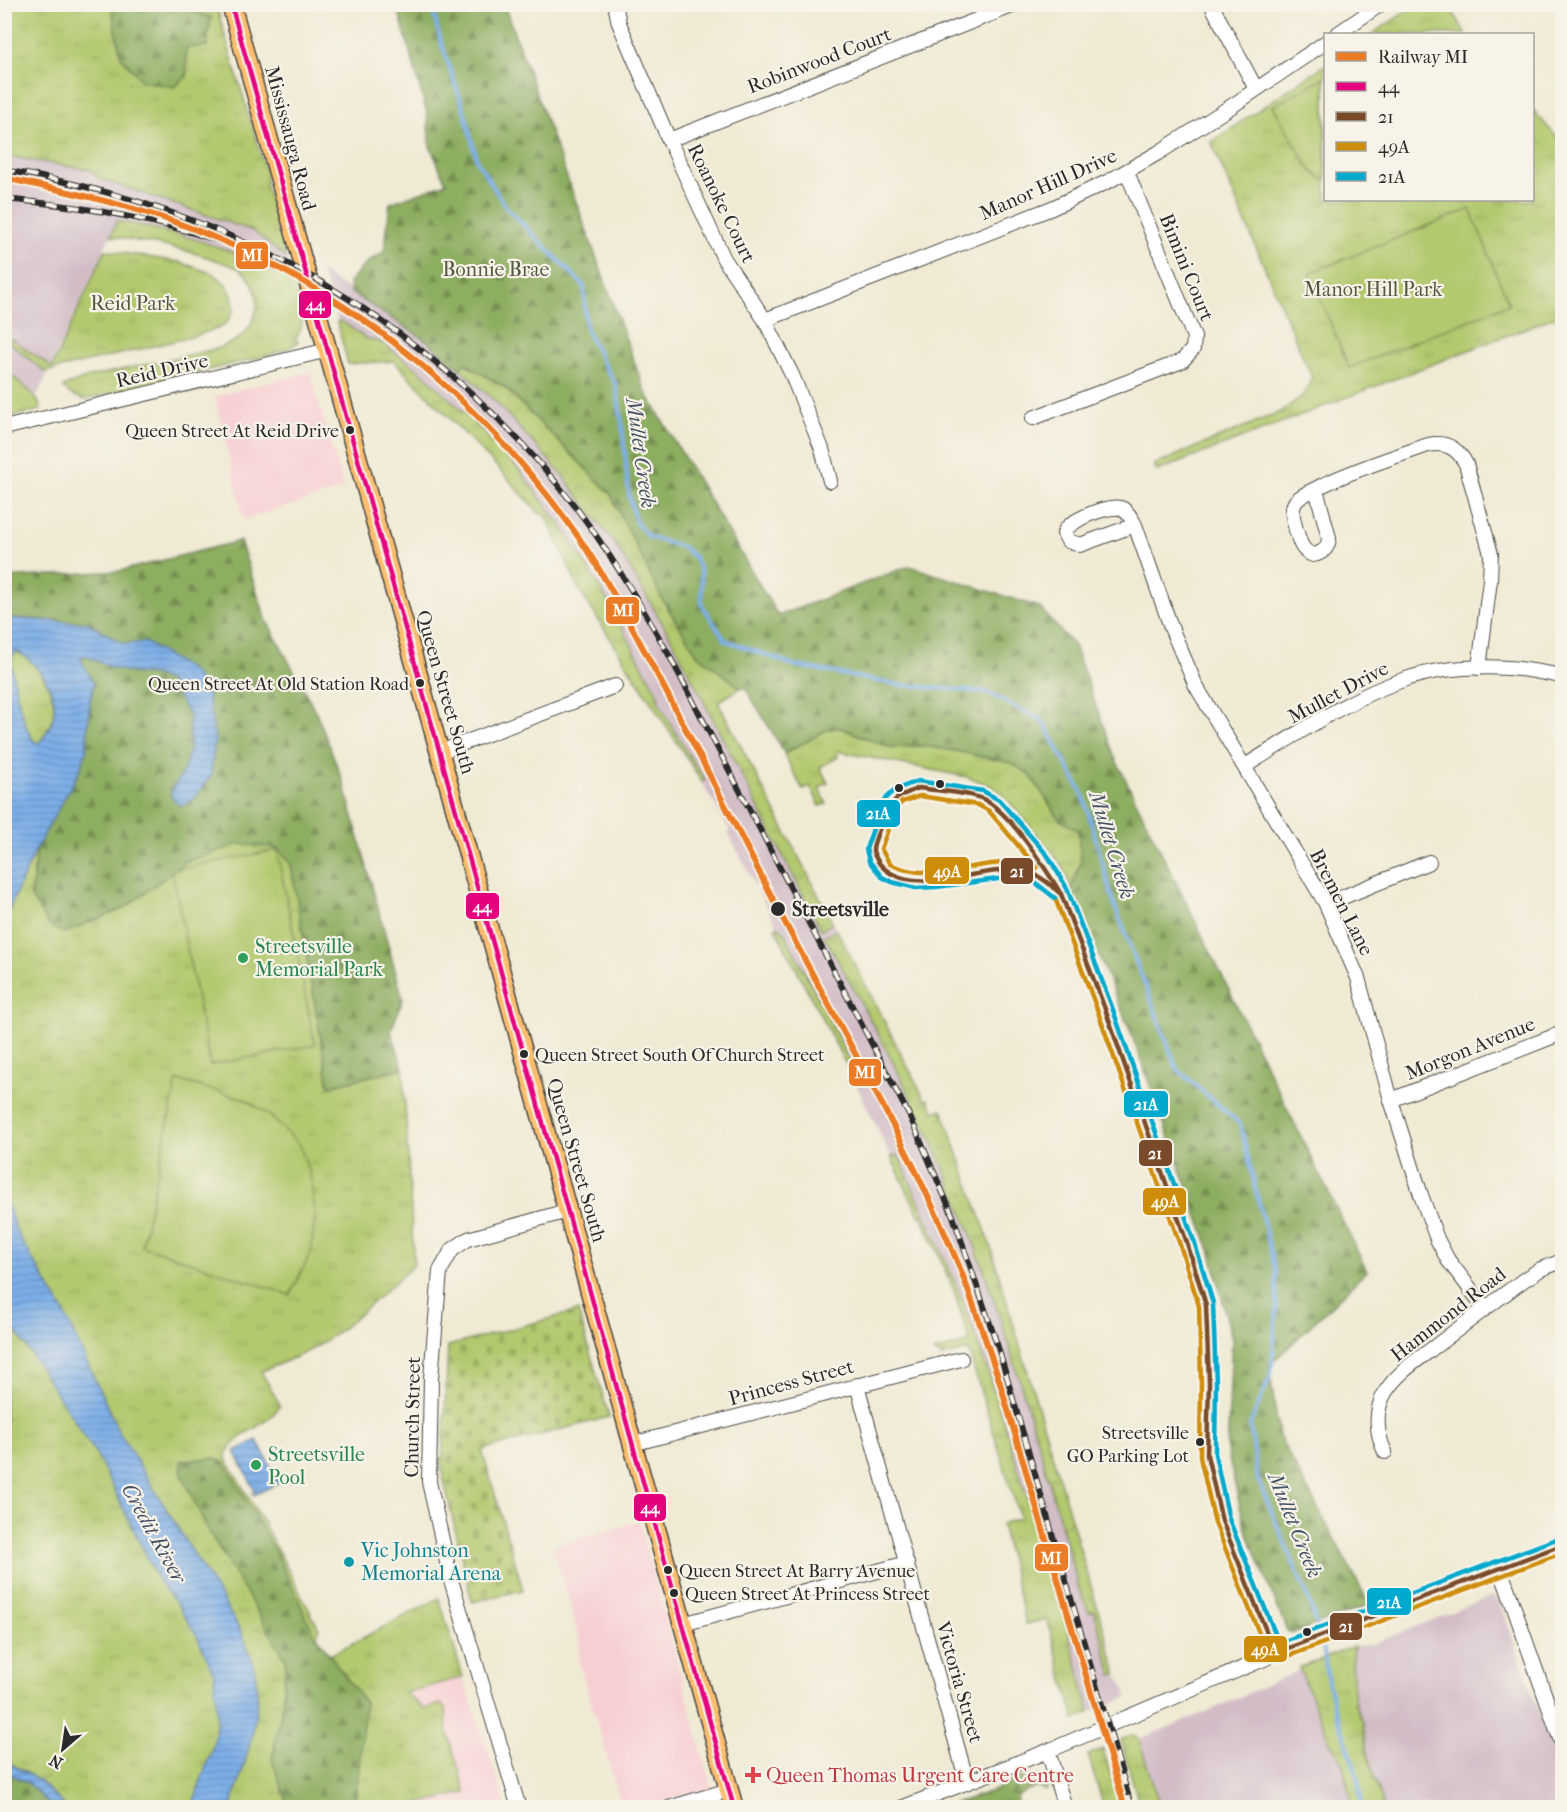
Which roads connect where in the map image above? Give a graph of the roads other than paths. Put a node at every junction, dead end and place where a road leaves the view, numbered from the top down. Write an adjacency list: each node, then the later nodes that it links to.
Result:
1 (231, 4): 11 (main road, Mississauga Road)
2 (615, 4): 9 (street, Roanoke Court)
3 (1017, 4): 9 (street, Robinwood Court)
4 (1211, 4): 8 (street)
5 (1381, 4): 6 (street)
6 (1338, 33)
7 (1324, 43): 8 (street, Manor Hill Drive)
8 (1256, 89): 10 (street, Manor Hill Drive)
9 (669, 140): 12 (street, Roanoke Court)
10 (1127, 172): 12 (street, Manor Hill Drive); 14 (street, Bimini Court)
11 (308, 283): 13 (main road, Queen Street South)
12 (765, 320): 16 (street, Roanoke Court)
13 (328, 350): 15 (street, Reid Drive); 22 (main road, Queen Street South)
14 (1033, 418)
15 (4, 428)
16 (830, 481)
17 (1316, 489): 19 (street)
18 (1135, 525): 23 (street, Bremen Lane)
19 (1479, 668): 20 (street, Mullet Drive); 23 (street, Mullet Drive)
20 (1563, 676)
21 (615, 686): 22 (street)
22 (440, 752): 28 (main road, Queen Street South)
23 (1245, 766): 25 (street, Bremen Lane)
24 (1429, 862): 25 (street)
25 (1326, 904): 27 (street, Bremen Lane)
26 (1563, 1033): 27 (street, Morgon Avenue)
27 (1391, 1100): 30 (street, Bremen Lane)
28 (567, 1211): 33 (main road, Queen Street South); 43 (street, Church Street)
29 (1563, 1261): 30 (street, Hammond Road)
30 (1485, 1308): 34 (street, Hammond Road)
31 (961, 1359): 32 (street, Princess Street)
32 (857, 1385): 33 (street, Princess Street); 36 (street, Victoria Street)
33 (632, 1444): 38 (main road, Queen Street South)
34 (1385, 1452)
35 (1563, 1545): 37 (street)
36 (907, 1563): 38 (street); 41 (street, Victoria Street)
37 (1500, 1568): 39 (street); 40 (street)
38 (683, 1624): 42 (main road, Queen Street South)
39 (1563, 1744)
40 (1048, 1751): 41 (street); 47 (street)
41 (967, 1782): 46 (street)
42 (729, 1790): 44 (street); 45 (main road, Queen Street South)
43 (519, 1808)
44 (669, 1808)
45 (734, 1808)
46 (902, 1808)
47 (1065, 1808)

